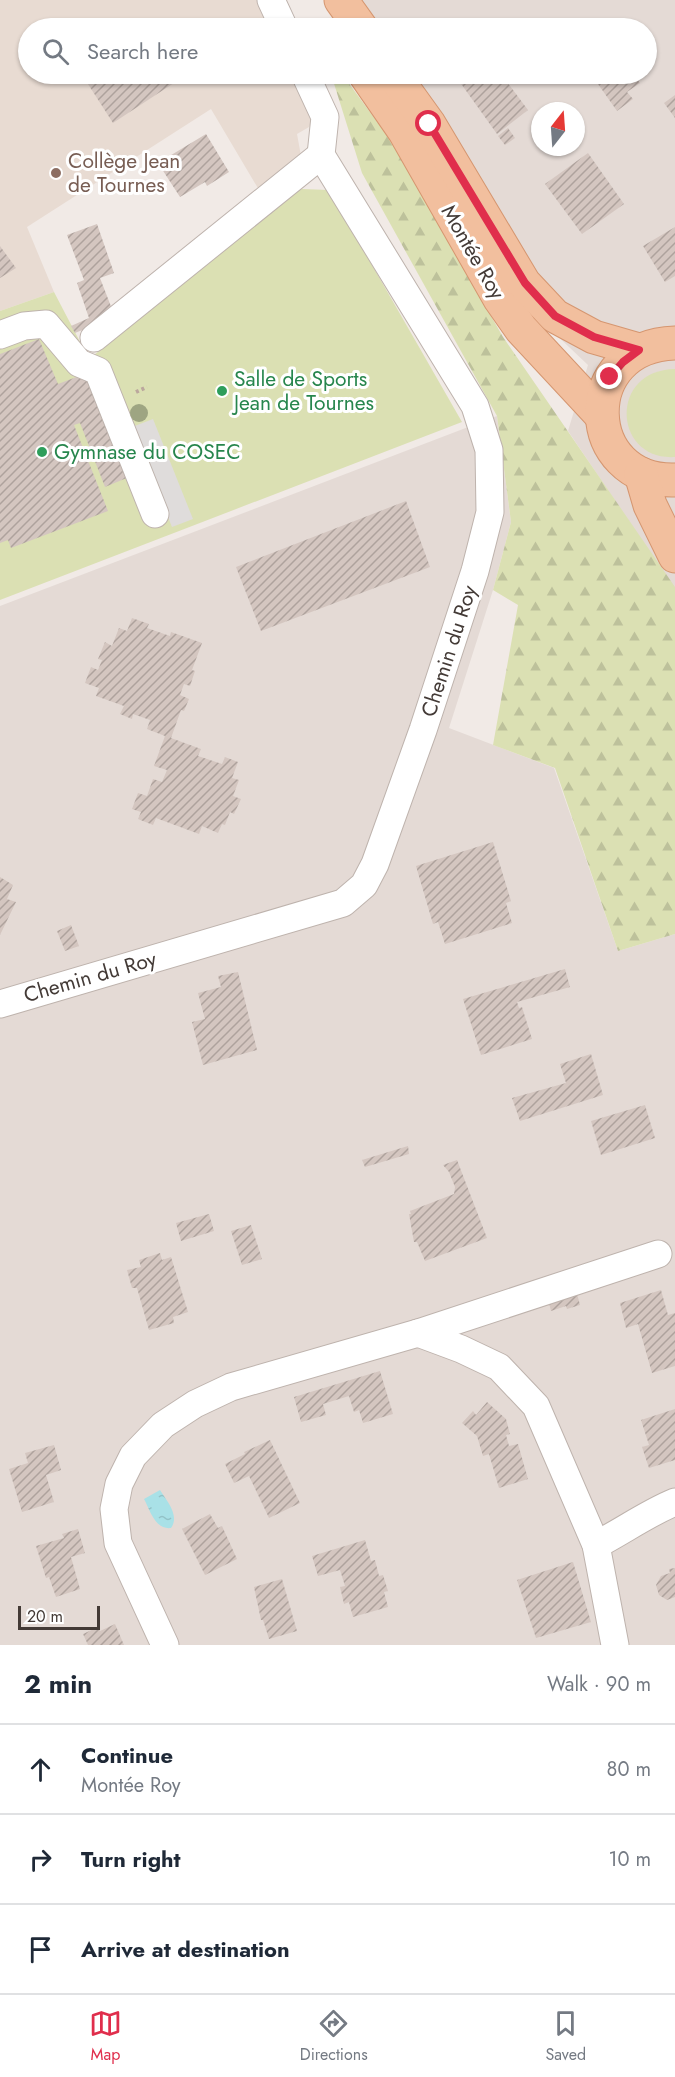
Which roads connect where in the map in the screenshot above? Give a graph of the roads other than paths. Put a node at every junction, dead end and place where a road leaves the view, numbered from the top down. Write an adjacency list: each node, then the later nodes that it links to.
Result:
1 (271, 0): 4 (street)
2 (315, 0): 5 (main road)
3 (341, 0): 6 (main road)
4 (279, 18)
5 (328, 18)
6 (354, 18)
7 (310, 84): 10 (street)
8 (372, 84): 15 (main road, Montée Roy)
9 (400, 84): 14 (main road, Montée Roy)
10 (321, 155): 12 (street); 20 (street, Chemin du Roy)
11 (0, 335): 18 (street)
12 (94, 338)
13 (675, 343): 14 (main road)
14 (639, 350): 15 (main road)
15 (602, 415): 16 (main road)
16 (641, 474): 17 (main road); 19 (main road)
17 (675, 480)
18 (155, 514)
19 (675, 556)
20 (0, 1004)
21 (658, 1254): 22 (street)
22 (418, 1333): 24 (street); 25 (street)
23 (675, 1502): 24 (street)
24 (596, 1545): 26 (street)
25 (165, 1645)
26 (615, 1645)

